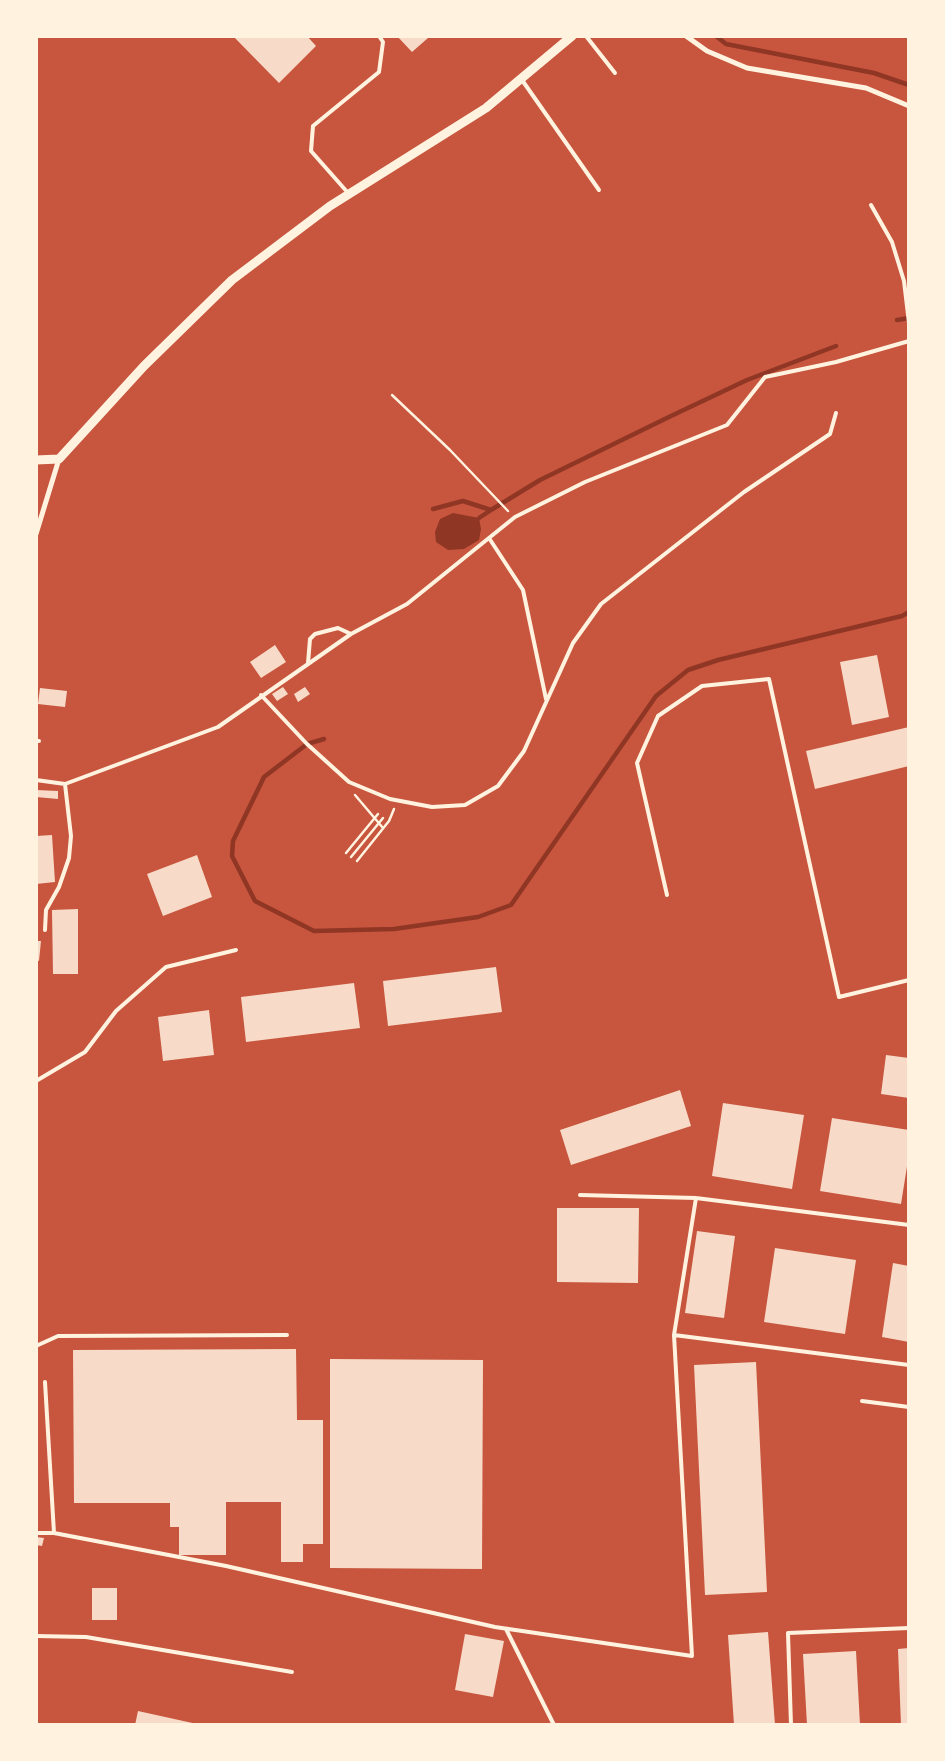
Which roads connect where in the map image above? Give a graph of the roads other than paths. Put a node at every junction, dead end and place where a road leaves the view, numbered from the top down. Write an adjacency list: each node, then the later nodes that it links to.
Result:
1 (379, 36): 9 (lane)
2 (572, 36): 6 (street)
3 (586, 36): 5 (lane)
4 (686, 36): 7 (street)
5 (615, 73)
6 (521, 79): 8 (lane); 9 (street)
7 (909, 106)
8 (599, 190)
9 (348, 194): 14 (street)
10 (872, 205): 11 (lane)
11 (909, 323)
12 (909, 341): 17 (lane)
13 (836, 413): 21 (lane)
14 (59, 459): 15 (street); 16 (street)
15 (36, 460)
16 (36, 534)
17 (489, 538): 18 (lane); 21 (lane)
18 (352, 634): 19 (lane); 19 (lane)
19 (308, 664): 20 (lane)
20 (261, 695): 21 (lane); 23 (lane)
21 (546, 700)
22 (36, 780): 23 (lane)
23 (65, 784): 25 (lane)
24 (667, 895): 27 (lane)
25 (45, 930)
26 (236, 950): 28 (lane)
27 (909, 980)
28 (36, 1081)
29 (580, 1194): 30 (lane)
30 (696, 1198): 31 (lane); 33 (lane)
31 (909, 1225)
32 (287, 1335): 34 (lane)
33 (674, 1335): 35 (lane); 42 (lane)
34 (36, 1346)
35 (909, 1365)
36 (45, 1382): 40 (lane)
37 (862, 1401): 38 (lane)
38 (909, 1408)
39 (36, 1533): 40 (lane)
40 (54, 1533): 42 (lane)
41 (909, 1628): 46 (lane)
42 (506, 1629): 45 (lane)
43 (36, 1636): 44 (lane)
44 (292, 1672)
45 (554, 1725)
46 (791, 1725)

